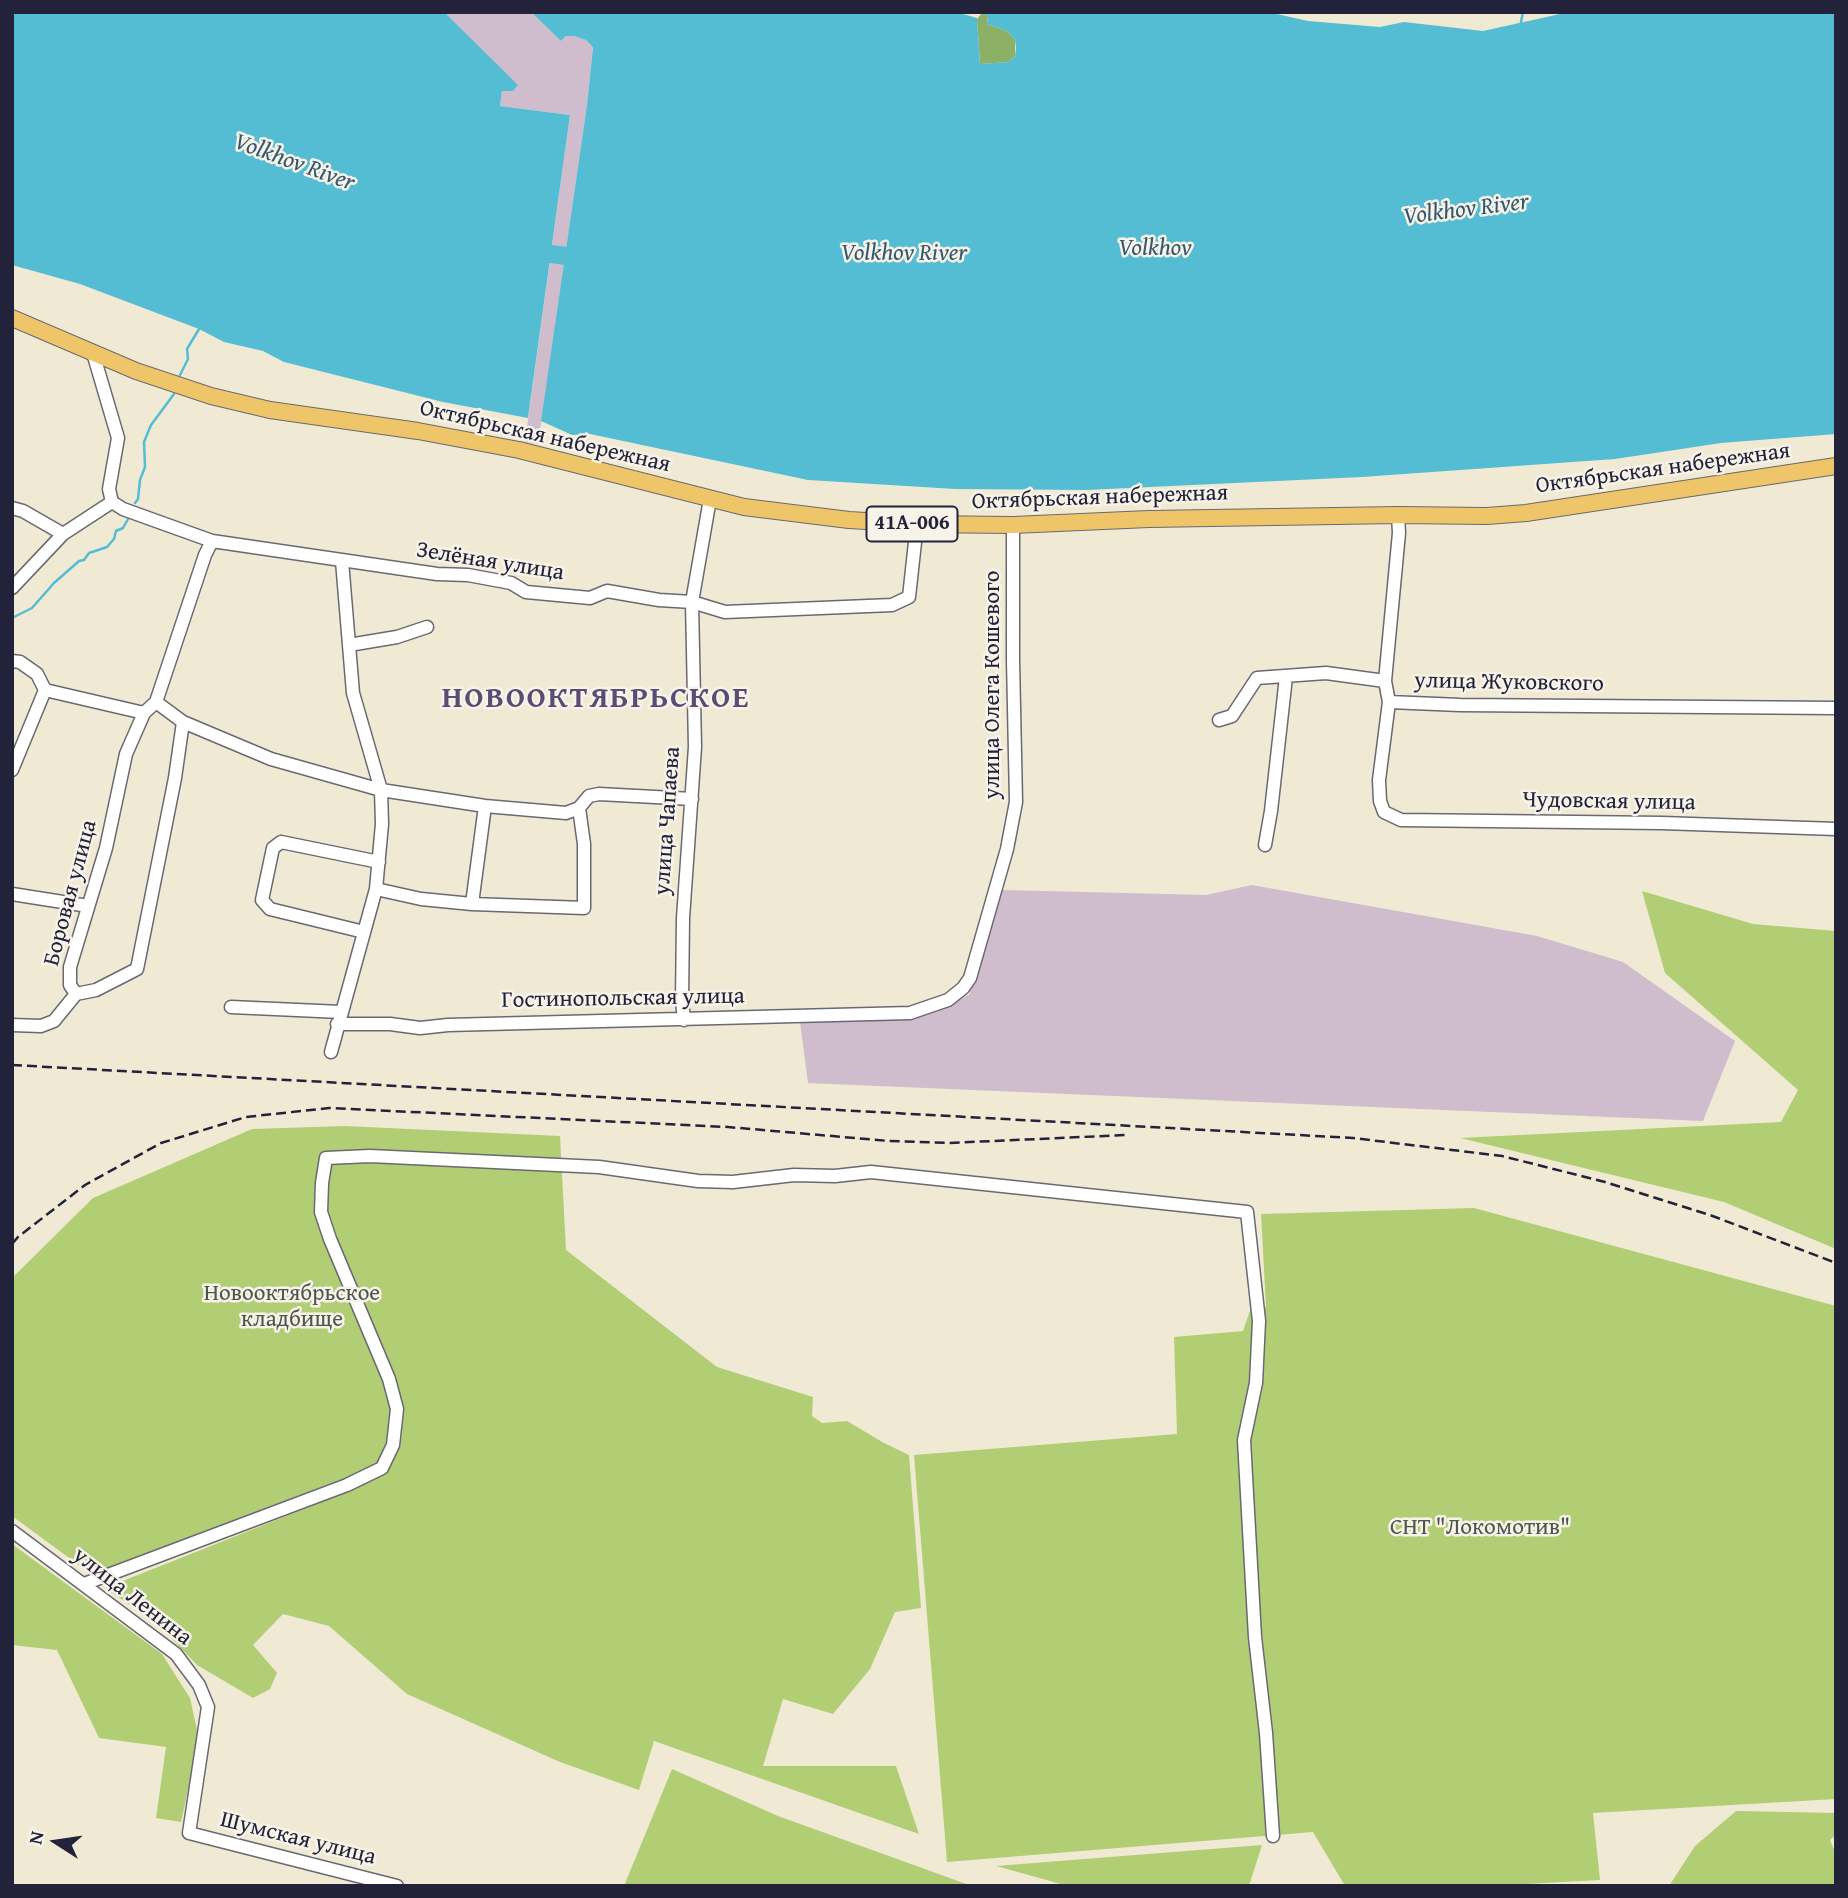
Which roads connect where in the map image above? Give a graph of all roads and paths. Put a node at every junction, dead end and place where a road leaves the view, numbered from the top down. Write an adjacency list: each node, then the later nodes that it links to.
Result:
1 (12, 318): 2 (main road, Октябрьская набережная / 41А-006)
2 (93, 353): 4 (main road, Октябрьская набережная / 41А-006); 5 (street)
3 (1836, 466): 7 (main road, Октябрьская набережная / 41А-006)
4 (710, 499): 8 (main road, Октябрьская набережная / 41А-006); 14 (street, улица Чапаева)
5 (112, 502): 10 (street); 11 (street, Зелёная улица)
6 (12, 508): 10 (street)
7 (1398, 515): 9 (main road, Октябрьская набережная / 41А-006); 19 (street)
8 (917, 524): 9 (main road, Октябрьская набережная / 41А-006); 14 (street, Зелёная улица)
9 (1013, 525): 42 (street, улица Олега Кошевого)
10 (64, 534): 13 (street)
11 (212, 541): 12 (street, Зелёная улица); 21 (street)
12 (342, 561): 14 (street, Зелёная улица); 16 (street)
13 (12, 588)
14 (692, 602): 29 (street, улица Чапаева)
15 (427, 627): 16 (street)
16 (349, 645): 28 (street)
17 (12, 661): 20 (street)
18 (1286, 677): 19 (street, улица Жуковского); 25 (street, улица Жуковского); 33 (street)
19 (1385, 681): 22 (street, улица Жуковского)
20 (46, 690): 24 (street); 27 (street)
21 (156, 702): 24 (street, Боровая улица); 26 (street)
22 (1389, 702): 23 (street, улица Жуковского); 32 (street, Чудовская улица)
23 (1836, 708)
24 (144, 713): 38 (street, Боровая улица)
25 (1219, 720)
26 (183, 722): 28 (street); 40 (street, Боровая улица)
27 (12, 770)
28 (381, 790): 30 (street); 34 (street)
29 (692, 799): 31 (street); 44 (street, улица Чапаева)
30 (485, 806): 31 (street); 37 (street)
31 (579, 808): 37 (street)
32 (1836, 829)
33 (1265, 845)
34 (379, 862): 35 (street); 39 (street)
35 (376, 889): 37 (street); 39 (street)
36 (12, 894): 38 (street)
37 (472, 904)
38 (88, 906): 40 (street, Боровая улица)
39 (364, 932): 43 (street)
40 (75, 994): 45 (street)
41 (231, 1007): 43 (street, Гостинопольская улица)
42 (911, 1013): 44 (street, Гостинопольская улица)
43 (339, 1018): 44 (street, Гостинопольская улица); 46 (street)
44 (684, 1020)
45 (12, 1025)
46 (331, 1052)
47 (12, 1531): 48 (street, улица Ленина)
48 (85, 1584): 49 (street, улица Ленина); 50 (street)
49 (189, 1833): 51 (street, Шумская улица)
50 (1273, 1836)
51 (397, 1886)

